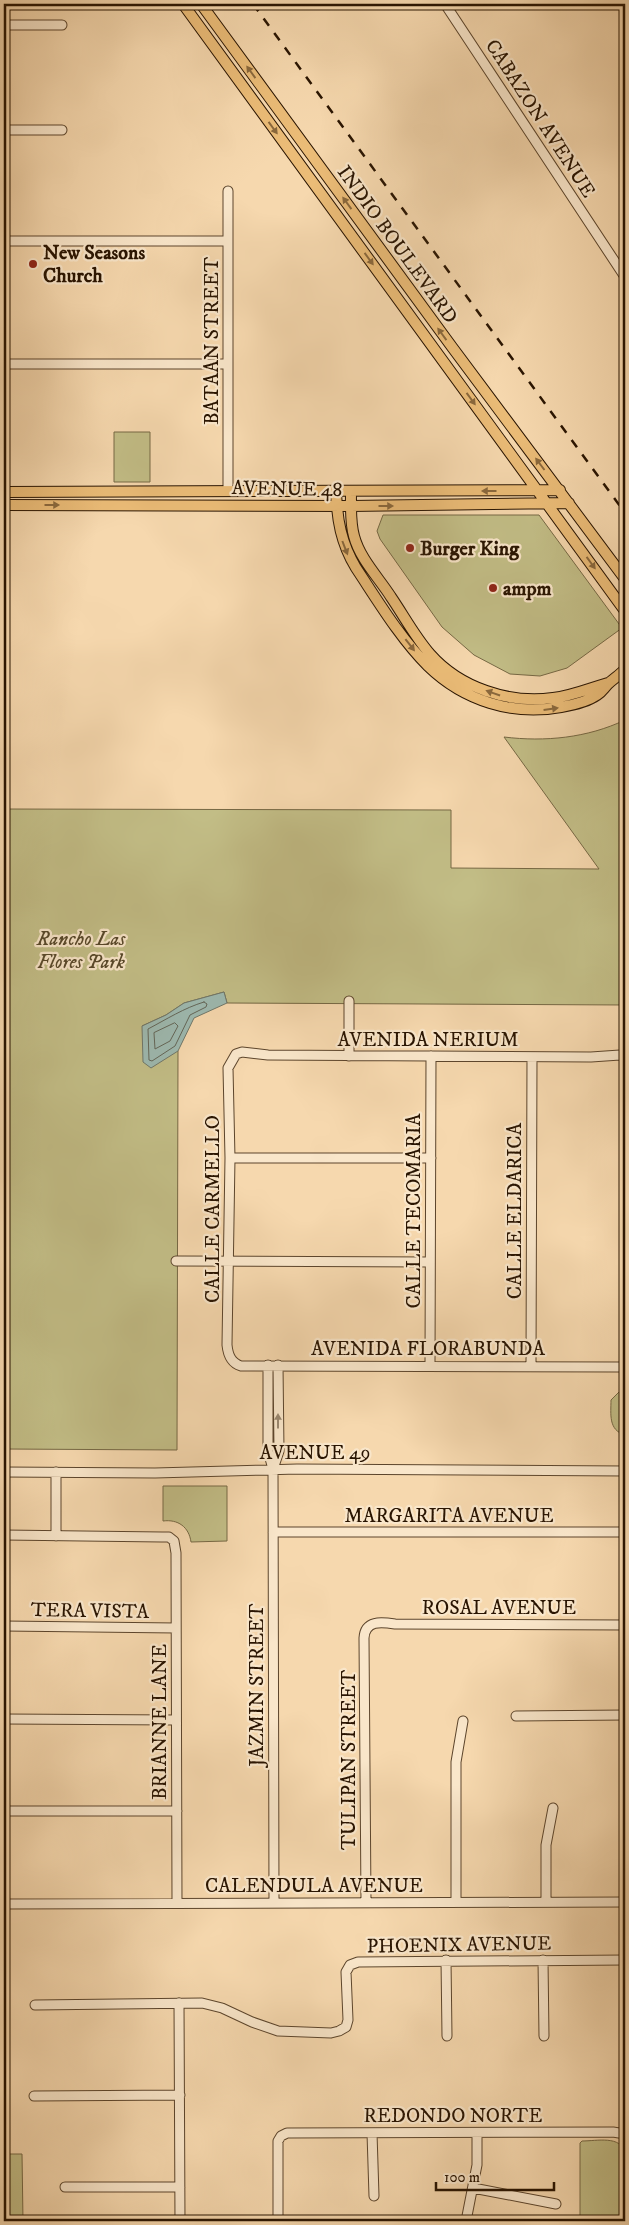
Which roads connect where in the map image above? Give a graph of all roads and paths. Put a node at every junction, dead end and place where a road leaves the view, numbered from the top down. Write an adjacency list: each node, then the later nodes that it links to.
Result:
1 (183, 4): 14 (main road, INDIO BOULEVARD, one-way to 14)
2 (201, 4): 15 (main road, INDIO BOULEVARD, one-way to 2)
3 (445, 4): 11 (street, CABAZON AVENUE)
4 (4, 25): 5 (street)
5 (62, 25)
6 (4, 130): 7 (street)
7 (62, 130)
8 (228, 191): 10 (street, BATAAN STREET)
9 (4, 241): 10 (street)
10 (228, 241): 13 (street, BATAAN STREET)
11 (625, 277)
12 (4, 364): 13 (street)
13 (228, 364): 16 (street, BATAAN STREET)
14 (538, 490): 15 (main road, AVENUE 48); 18 (main road, AVENUE 48, one-way to 18); 20 (main road, INDIO BOULEVARD)
15 (560, 490): 21 (main road, INDIO BOULEVARD)
16 (228, 491): 17 (main road, AVENUE 48); 19 (main road, AVENUE 48); 23 (main road)
17 (336, 491): 18 (main road, AVENUE 48); 24 (main road)
18 (351, 491): 25 (main road)
19 (4, 492)
20 (547, 503): 21 (main road, AVENUE 48); 25 (main road, AVENUE 48, one-way to 20); 27 (main road, INDIO BOULEVARD, one-way to 27)
21 (569, 503): 26 (main road, INDIO BOULEVARD)
22 (4, 505): 23 (main road, AVENUE 48, one-way to 23)
23 (121, 505): 24 (main road, AVENUE 48)
24 (337, 506): 25 (main road, AVENUE 48); 29 (main road, one-way to 29)
25 (350, 506): 29 (main road, one-way to 25)
26 (625, 579)
27 (625, 611)
28 (625, 669): 29 (main road)
29 (608, 683)
30 (349, 1002): 31 (street)
31 (349, 1056): 32 (street, AVENIDA NERIUM); 35 (street, AVENIDA NERIUM)
32 (431, 1056): 33 (street, AVENIDA NERIUM); 37 (street, CALLE TECOMARIA)
33 (532, 1056): 34 (street, AVENIDA NERIUM); 45 (street, CALLE ELDARICA)
34 (625, 1056)
35 (233, 1058): 36 (street, CALLE CARMELLO)
36 (230, 1158): 37 (street); 39 (street, CALLE CARMELLO)
37 (431, 1158): 40 (street, CALLE TECOMARIA)
38 (176, 1261): 39 (street)
39 (229, 1261): 40 (street); 41 (street, CALLE CARMELLO)
40 (430, 1262): 44 (street, CALLE TECOMARIA)
41 (232, 1361): 42 (street, AVENIDA FLORABUNDA)
42 (268, 1365): 43 (street, AVENIDA FLORABUNDA); 47 (street)
43 (278, 1365): 44 (street, AVENIDA FLORABUNDA); 47 (street, one-way to 43)
44 (430, 1365): 45 (street, AVENIDA FLORABUNDA)
45 (531, 1365): 46 (street, AVENIDA FLORABUNDA)
46 (625, 1365)
47 (273, 1469): 48 (street, AVENUE 49); 50 (street, AVENUE 49); 51 (street, JAZMIN STREET)
48 (625, 1471)
49 (4, 1472): 50 (street, AVENUE 49)
50 (56, 1472): 54 (street)
51 (273, 1532): 52 (street, MARGARITA AVENUE); 67 (street, JAZMIN STREET)
52 (625, 1532)
53 (4, 1535): 54 (street)
54 (56, 1536): 58 (street, BRIANNE LANE)
55 (374, 1623): 56 (street, ROSAL AVENUE); 68 (street, TULIPAN STREET)
56 (625, 1625)
57 (4, 1626): 58 (street, TERA VISTA)
58 (176, 1628): 62 (street, BRIANNE LANE)
59 (625, 1715): 60 (street)
60 (516, 1716)
61 (4, 1718): 62 (street)
62 (176, 1720): 66 (street, BRIANNE LANE)
63 (463, 1721): 69 (street)
64 (554, 1808): 70 (street)
65 (4, 1811): 66 (street)
66 (177, 1812): 72 (street, BRIANNE LANE)
67 (274, 1902): 68 (street, CALENDULA AVENUE); 72 (street, CALENDULA AVENUE)
68 (366, 1902): 69 (street, CALENDULA AVENUE)
69 (456, 1902): 70 (street, CALENDULA AVENUE)
70 (546, 1902): 71 (street, CALENDULA AVENUE)
71 (625, 1902)
72 (177, 1903): 73 (street, CALENDULA AVENUE)
73 (4, 1904)
74 (446, 1960): 75 (street, PHOENIX AVENUE); 77 (street, PHOENIX AVENUE); 79 (street)
75 (543, 1960): 76 (street, PHOENIX AVENUE); 80 (street)
76 (625, 1960)
77 (180, 2004): 78 (street); 81 (street)
78 (35, 2005)
79 (447, 2036)
80 (544, 2036)
81 (180, 2095): 82 (street); 87 (street)
82 (34, 2096)
83 (372, 2133): 84 (street, REDONDO NORTE); 89 (street); 92 (street, REDONDO NORTE)
84 (477, 2133): 85 (street, REDONDO NORTE); 88 (street)
85 (625, 2134)
86 (65, 2187): 87 (street)
87 (180, 2187): 91 (street)
88 (473, 2188): 90 (street); 93 (street)
89 (374, 2196)
90 (556, 2204)
91 (180, 2221)
92 (278, 2221)
93 (466, 2221)

